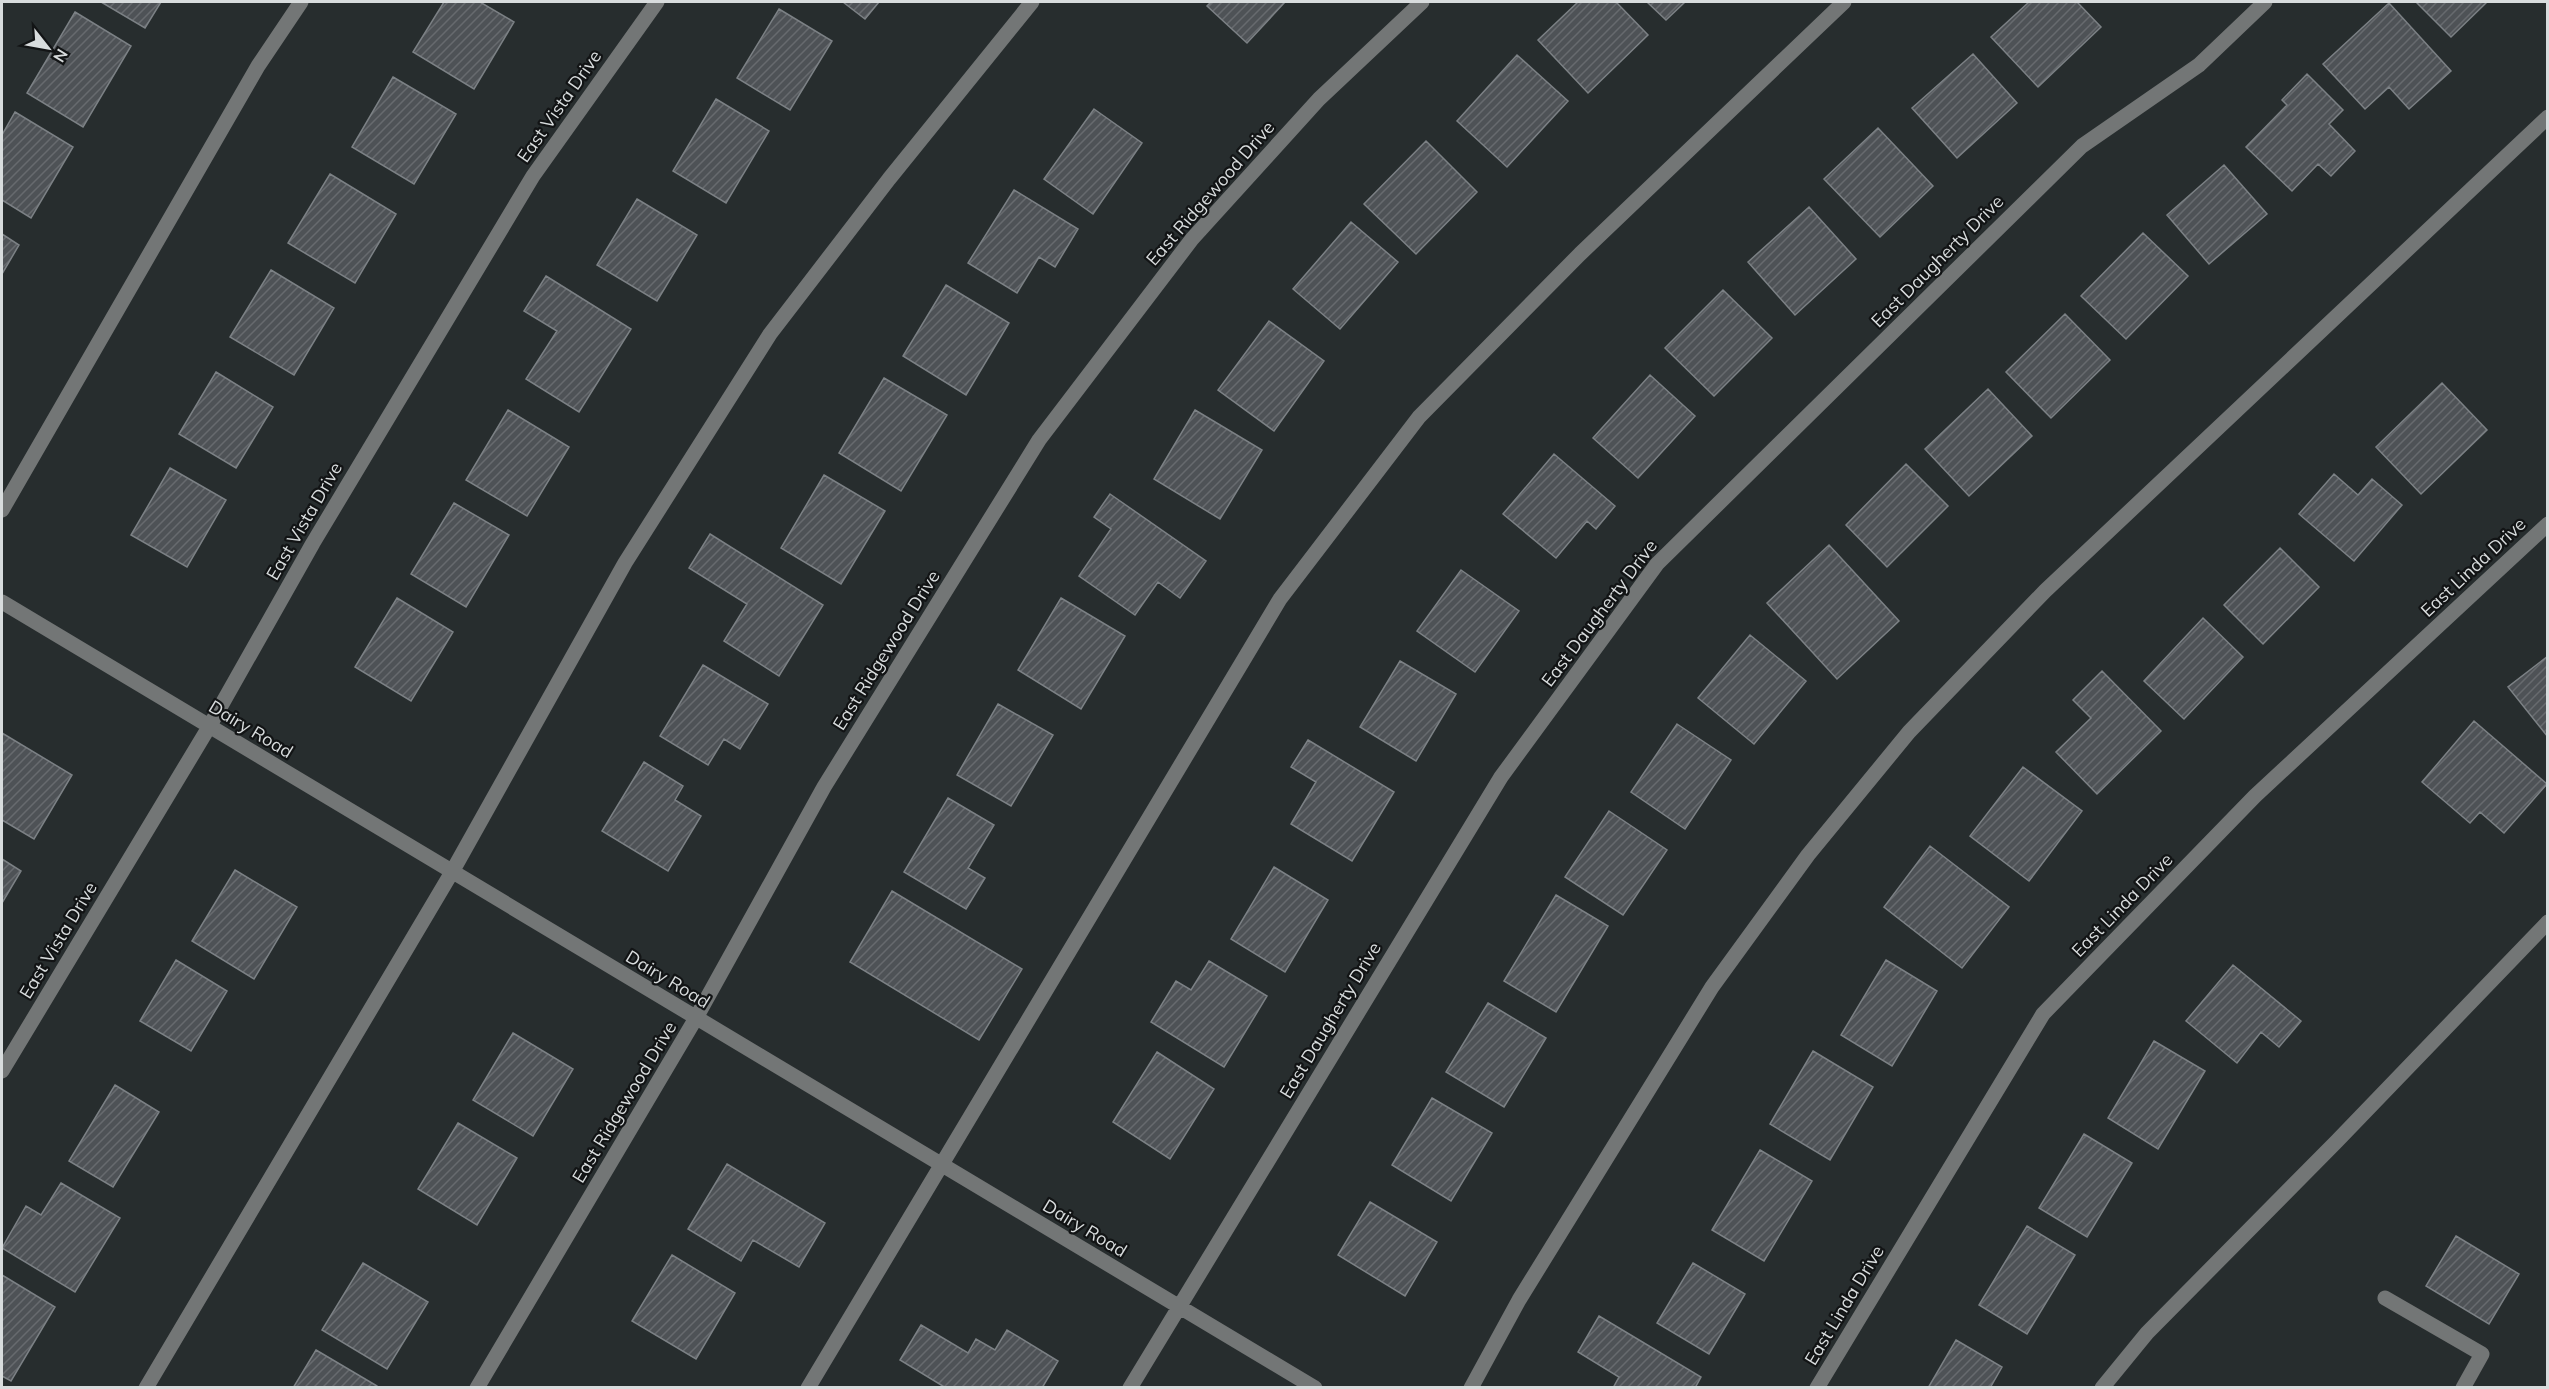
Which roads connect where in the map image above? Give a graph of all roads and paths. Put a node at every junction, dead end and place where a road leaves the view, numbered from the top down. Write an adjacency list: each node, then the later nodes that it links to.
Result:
1 (301, 2): 8 (street)
2 (657, 2): 11 (street, East Vista Drive)
3 (1032, 2): 12 (street)
4 (1422, 2): 14 (street, East Ridgewood Drive)
5 (1844, 2): 16 (street)
6 (2265, 2): 18 (street, East Daugherty Drive)
7 (2547, 117): 24 (street)
8 (2, 510)
9 (2547, 524): 25 (street, East Linda Drive)
10 (2, 602): 11 (street, Dairy Road)
11 (209, 727): 12 (street, Dairy Road); 15 (street, East Vista Drive)
12 (452, 872): 14 (street, Dairy Road); 19 (street)
13 (2547, 922): 26 (street)
14 (696, 1018): 16 (street, Dairy Road); 20 (street, East Ridgewood Drive)
15 (2, 1071)
16 (941, 1164): 18 (street, Dairy Road); 21 (street)
17 (2385, 1298): 27 (street)
18 (1178, 1306): 22 (street, East Daugherty Drive); 23 (street, Dairy Road)
19 (146, 1388)
20 (477, 1388)
21 (808, 1388)
22 (1130, 1388)
23 (1315, 1388)
24 (1472, 1388)
25 (1817, 1388)
26 (2102, 1388)
27 (2463, 1388)

